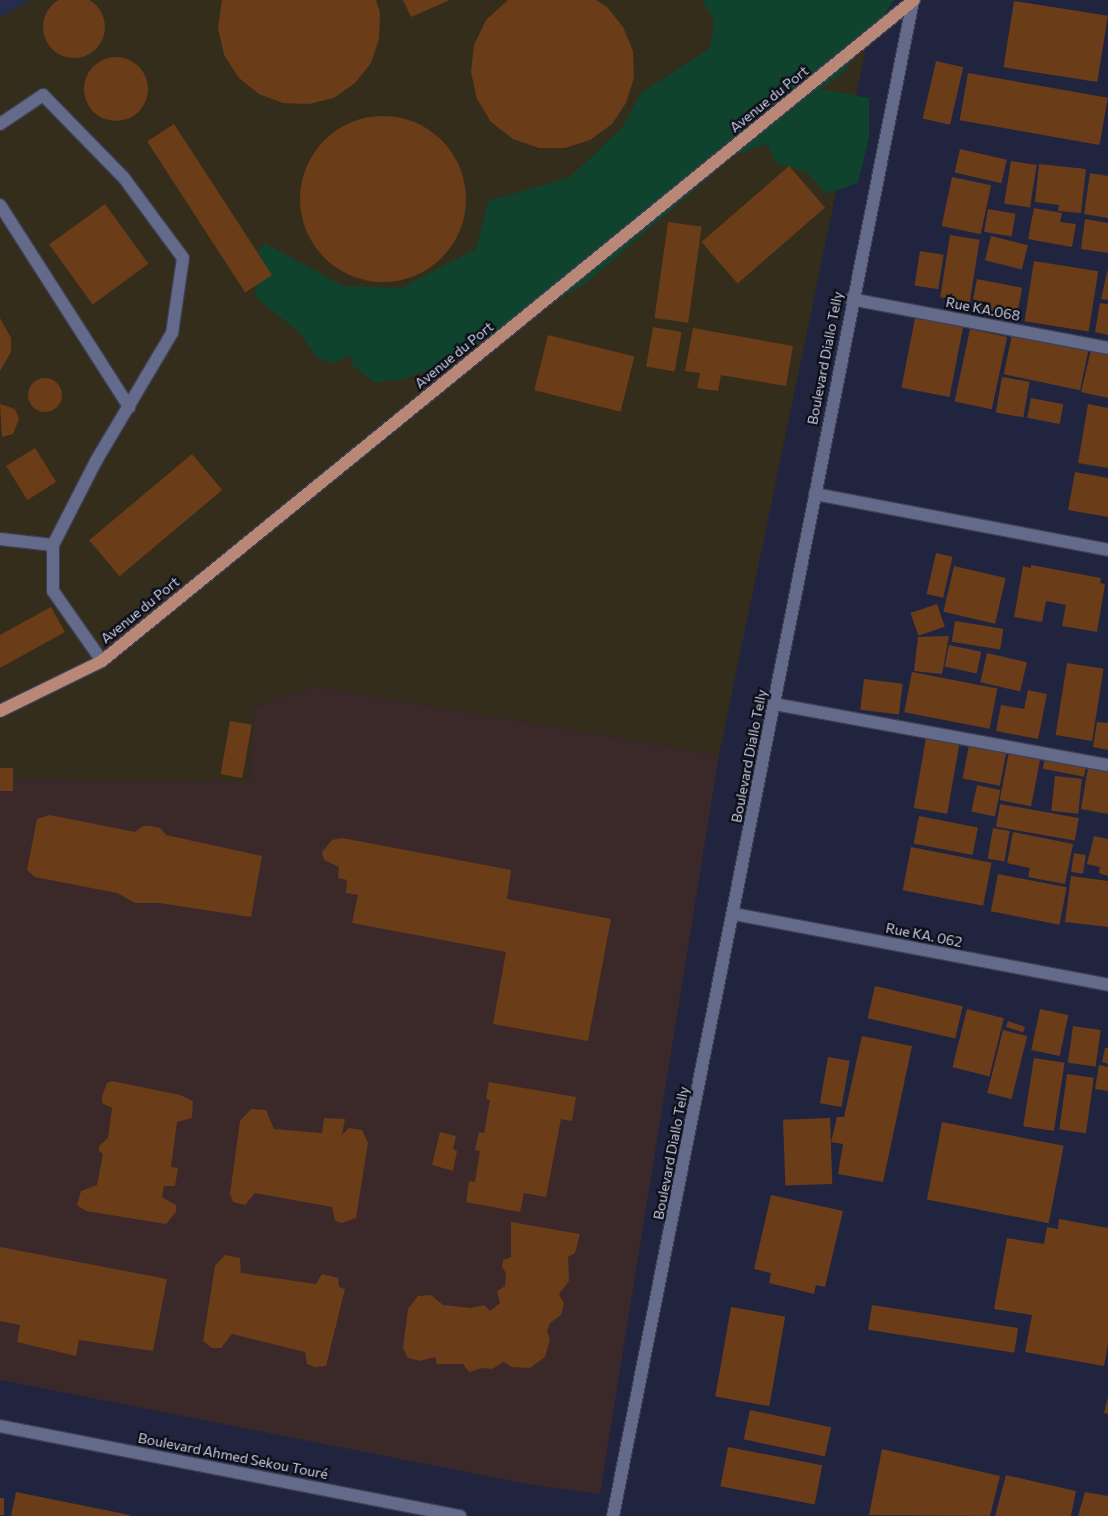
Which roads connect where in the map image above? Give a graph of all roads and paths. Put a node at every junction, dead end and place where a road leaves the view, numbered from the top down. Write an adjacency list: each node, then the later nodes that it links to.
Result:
1 (913, 1): 4 (street, Boulevard Diallo Telly); 11 (main road, Avenue du Port)
2 (0, 124): 6 (street)
3 (0, 205): 6 (street)
4 (852, 299): 5 (street, Rue KA.068); 7 (street, Boulevard Diallo Telly)
5 (1108, 348)
6 (129, 407): 9 (street)
7 (815, 494): 10 (street); 12 (street, Boulevard Diallo Telly)
8 (0, 539): 9 (street)
9 (53, 545): 11 (street)
10 (1108, 550)
11 (102, 661): 13 (main road, Avenue du Port)
12 (774, 704): 14 (street); 15 (street, Boulevard Diallo Telly)
13 (0, 711)
14 (1108, 765)
15 (734, 914): 16 (street, Rue KA. 062); 19 (street, Boulevard Diallo Telly)
16 (1108, 985)
17 (0, 1426): 18 (street, Boulevard Ahmed Sekou Touré)
18 (460, 1516)
19 (613, 1516)

